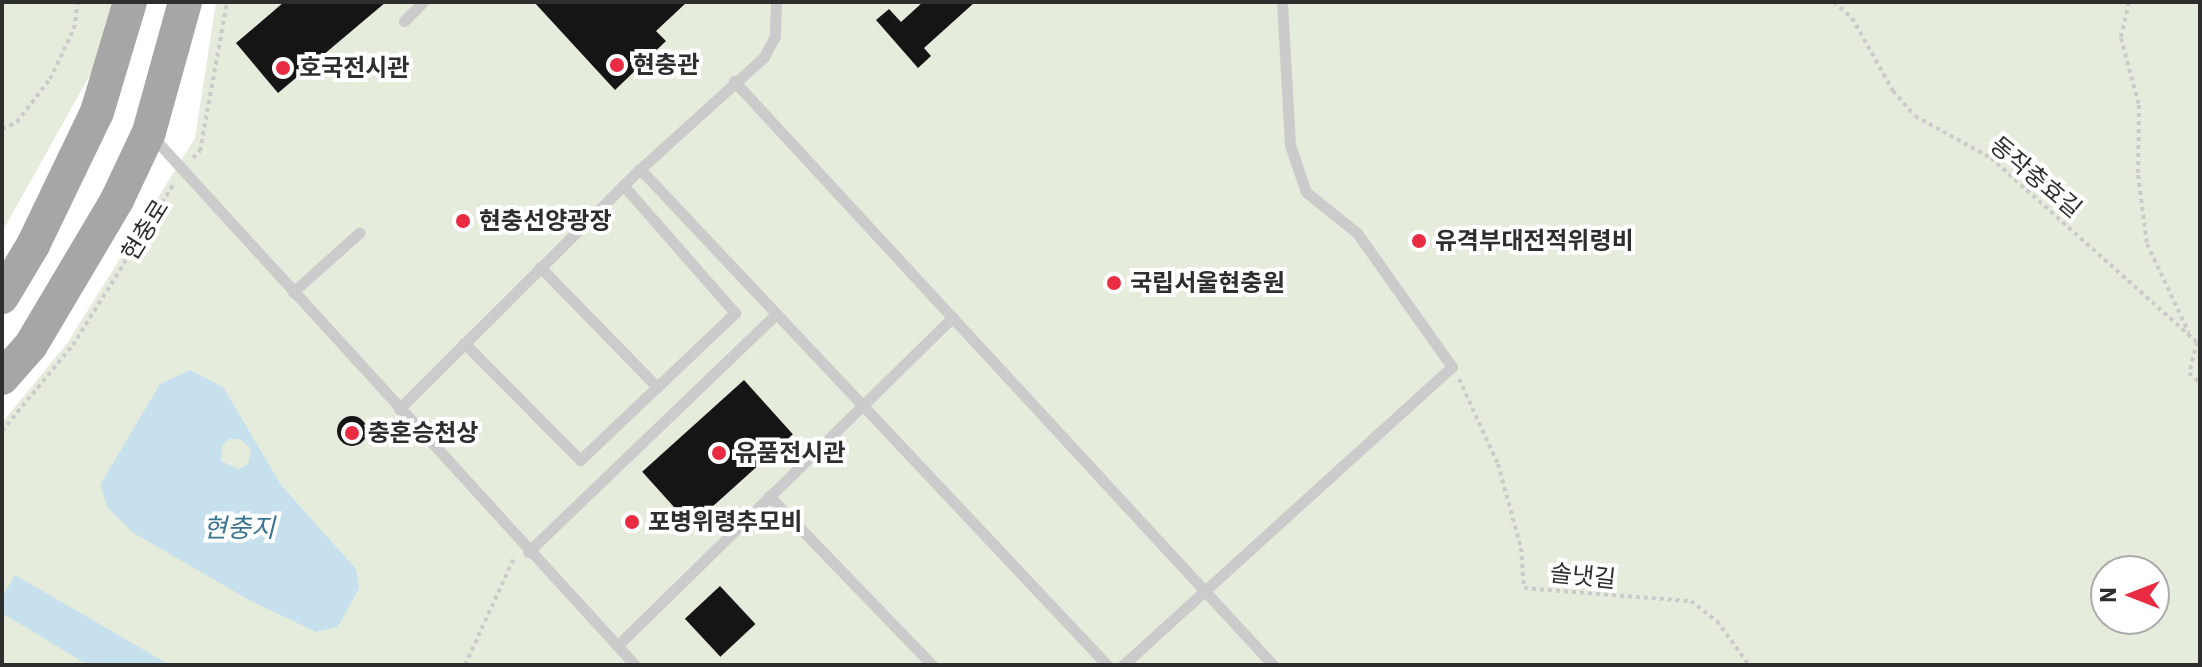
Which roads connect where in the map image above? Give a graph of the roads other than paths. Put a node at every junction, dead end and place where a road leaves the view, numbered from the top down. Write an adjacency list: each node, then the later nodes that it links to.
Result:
1 (130, 2): 14 (main road)
2 (185, 2): 8 (main road, 현충로)
3 (423, 2): 6 (lane)
4 (776, 2): 7 (lane)
5 (1282, 2): 24 (lane)
6 (404, 21)
7 (734, 81): 9 (lane); 16 (lane)
8 (149, 132): 13 (lane); 18 (main road, 현충로)
9 (640, 169): 10 (lane); 15 (lane)
10 (623, 185): 12 (lane); 19 (lane)
11 (359, 233): 13 (lane)
12 (540, 267): 17 (lane); 19 (lane)
13 (293, 292): 21 (lane)
14 (2, 297)
15 (776, 314): 20 (lane); 23 (lane)
16 (953, 317): 20 (lane); 24 (lane)
17 (464, 343): 19 (lane); 21 (lane)
18 (2, 378)
19 (657, 387)
20 (861, 403): 22 (lane); 28 (lane)
21 (399, 409): 23 (lane)
22 (769, 496): 25 (lane); 27 (lane)
23 (524, 548): 25 (lane)
24 (1202, 593): 29 (lane); 30 (lane)
25 (617, 646): 26 (lane)
26 (635, 665)
27 (932, 665)
28 (1107, 665)
29 (1123, 665)
30 (1273, 665)

